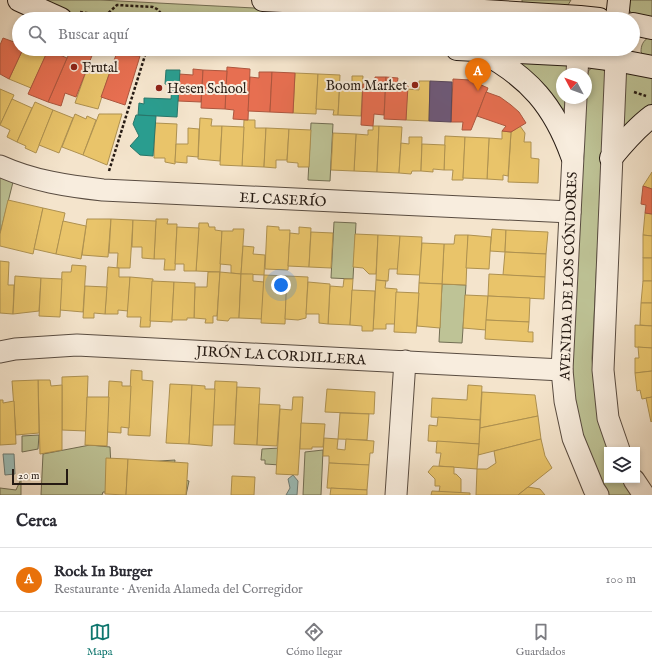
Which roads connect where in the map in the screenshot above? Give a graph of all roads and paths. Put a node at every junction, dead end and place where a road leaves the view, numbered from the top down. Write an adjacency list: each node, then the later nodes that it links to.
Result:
1 (19, 0): 6 (main road)
2 (263, 0): 5 (main road)
3 (506, 0): 5 (main road)
4 (619, 0): 10 (main road)
5 (484, 11): 9 (main road)
6 (59, 12)
7 (109, 12): 8 (path)
8 (160, 12)
9 (518, 12)
10 (618, 12)
11 (640, 25): 12 (main road)
12 (652, 28)
13 (145, 56): 27 (path)
14 (490, 56): 24 (main road)
15 (539, 56): 19 (main road)
16 (603, 56): 19 (main road)
17 (616, 56): 25 (street)
18 (622, 56): 20 (main road)
19 (578, 60)
20 (652, 67)
21 (631, 91): 23 (path)
22 (576, 104): 24 (street, AVENIDA DE LOS CÓNDORES)
23 (650, 106): 25 (main road)
24 (572, 156): 28 (street, AVENIDA DE LOS CÓNDORES)
25 (611, 158): 32 (street)
26 (0, 166): 27 (street, EL CASERÍO)
27 (104, 190): 28 (street, EL CASERÍO)
28 (570, 212): 31 (street, AVENIDA DE LOS CÓNDORES)
29 (0, 352): 30 (street, JIRÓN LA CORDILLERA)
30 (405, 361): 31 (street, JIRÓN LA CORDILLERA); 34 (street)
31 (562, 370): 35 (street, AVENIDA DE LOS CÓNDORES)
32 (618, 447)
33 (636, 483): 36 (street)
34 (396, 495)
35 (598, 495)
36 (644, 495)

